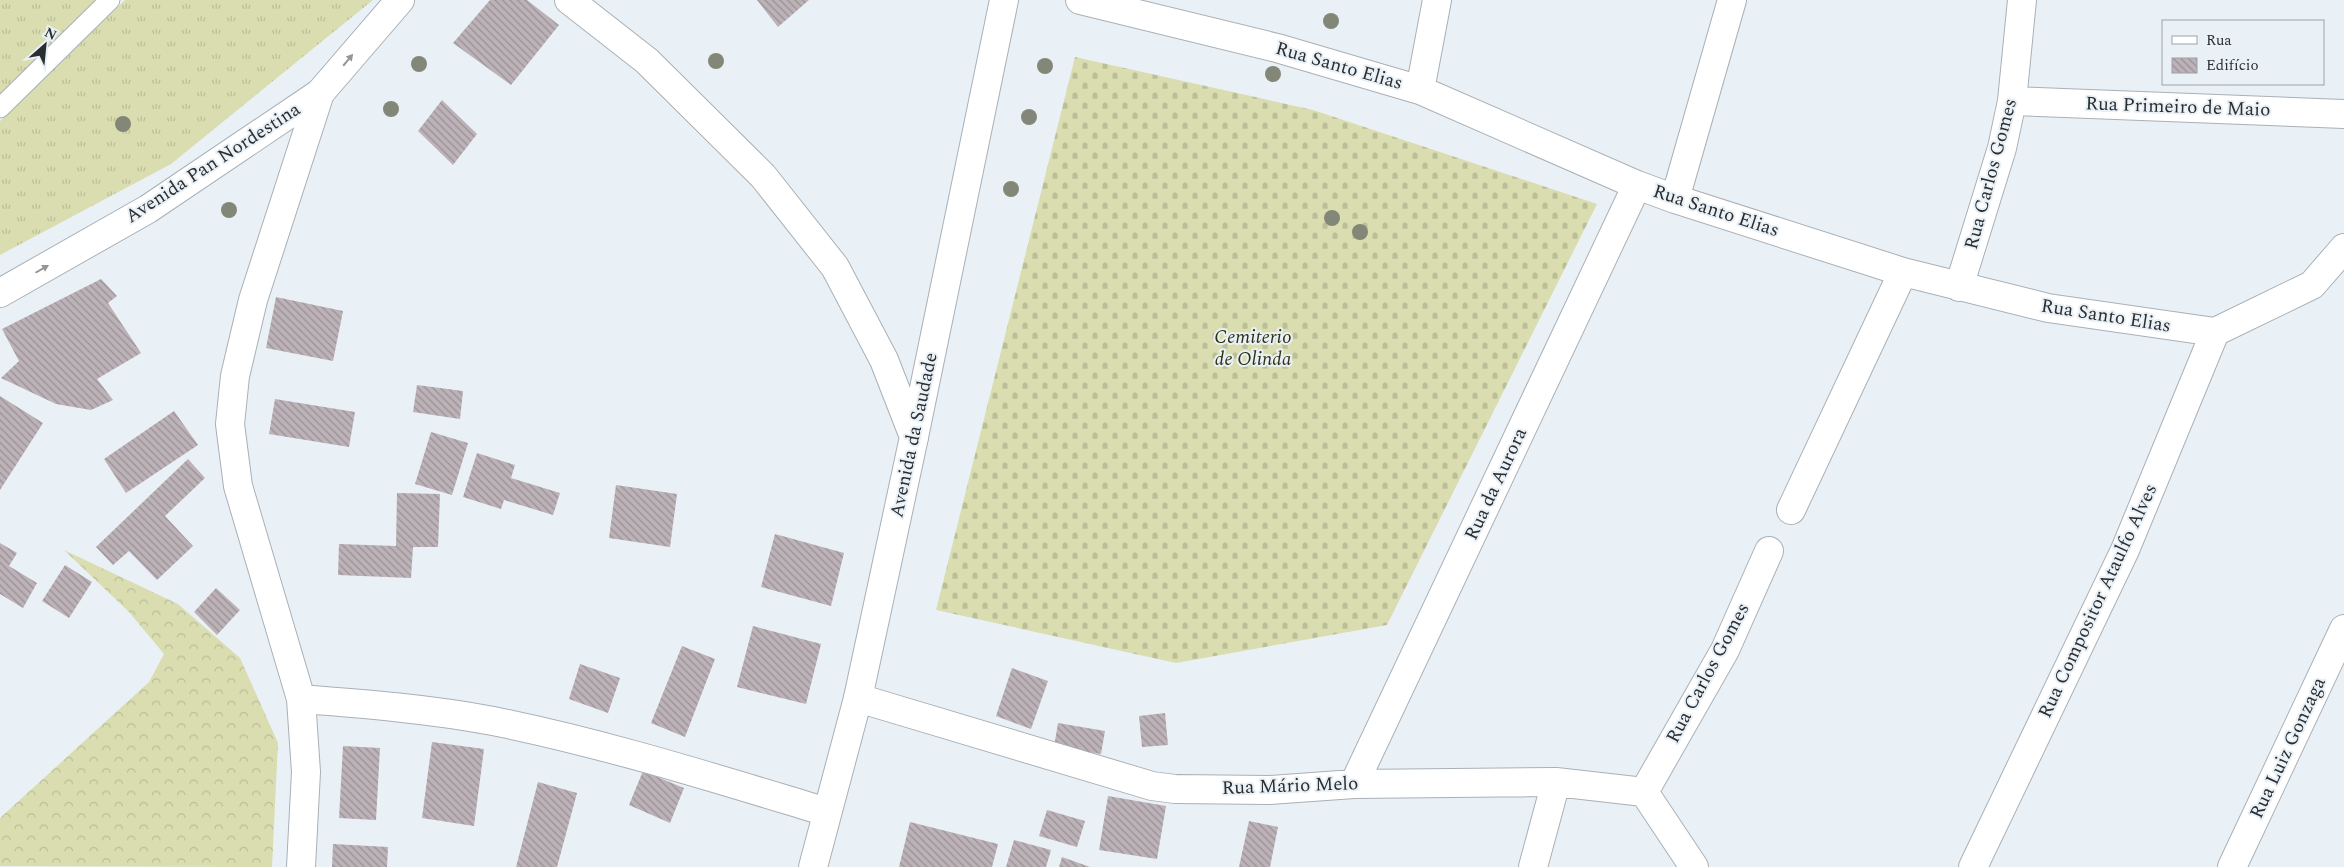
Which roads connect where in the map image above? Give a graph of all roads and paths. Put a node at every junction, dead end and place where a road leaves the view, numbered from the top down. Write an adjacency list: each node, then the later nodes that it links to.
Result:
1 (110, 0): 12 (lane)
2 (400, 0): 10 (main road, Avenida Pan Nordestina, one-way to 2)
3 (569, 0): 21 (main road)
4 (1004, 0): 21 (main road, Avenida da Saudade)
5 (1080, 0): 9 (main road, Rua Santo Elias)
6 (1437, 0): 9 (main road)
7 (1732, 0): 15 (main road)
8 (2022, 0): 11 (main road, Rua Carlos Gomes)
9 (1420, 90): 14 (main road, Rua Santo Elias)
10 (320, 92): 19 (main road, Avenida Pan Nordestina, one-way to 10); 26 (main road)
11 (2012, 101): 13 (main road, Rua Primeiro de Maio); 18 (main road, Rua Carlos Gomes)
12 (0, 108)
13 (2344, 114)
14 (1637, 185): 15 (main road, Rua Santo Elias); 28 (main road, Rua da Aurora)
15 (1676, 200): 17 (main road, Rua Santo Elias)
16 (2344, 248): 20 (main road)
17 (1903, 272): 18 (main road, Rua Santo Elias); 22 (main road)
18 (1959, 287): 20 (main road, Rua Santo Elias)
19 (0, 293)
20 (2215, 332): 35 (main road, Rua Compositor Ataulfo Alves)
21 (914, 437): 25 (main road, Avenida da Saudade)
22 (1791, 510)
23 (1769, 551): 29 (main road, Rua Carlos Gomes)
24 (2344, 629): 36 (main road, Rua Luiz Gonzaga)
25 (858, 698): 28 (main road, Rua Mário Melo); 30 (main road, Avenida da Saudade)
26 (301, 699): 30 (main road); 31 (main road)
27 (1556, 782): 28 (main road, Rua Mário Melo); 29 (main road, Rua Mário Melo); 33 (main road)
28 (1354, 784)
29 (1644, 792): 34 (main road)
30 (827, 812): 32 (main road, Avenida da Saudade)
31 (301, 867)
32 (813, 867)
33 (1533, 867)
34 (1694, 867)
35 (1973, 867)
36 (2232, 867)

